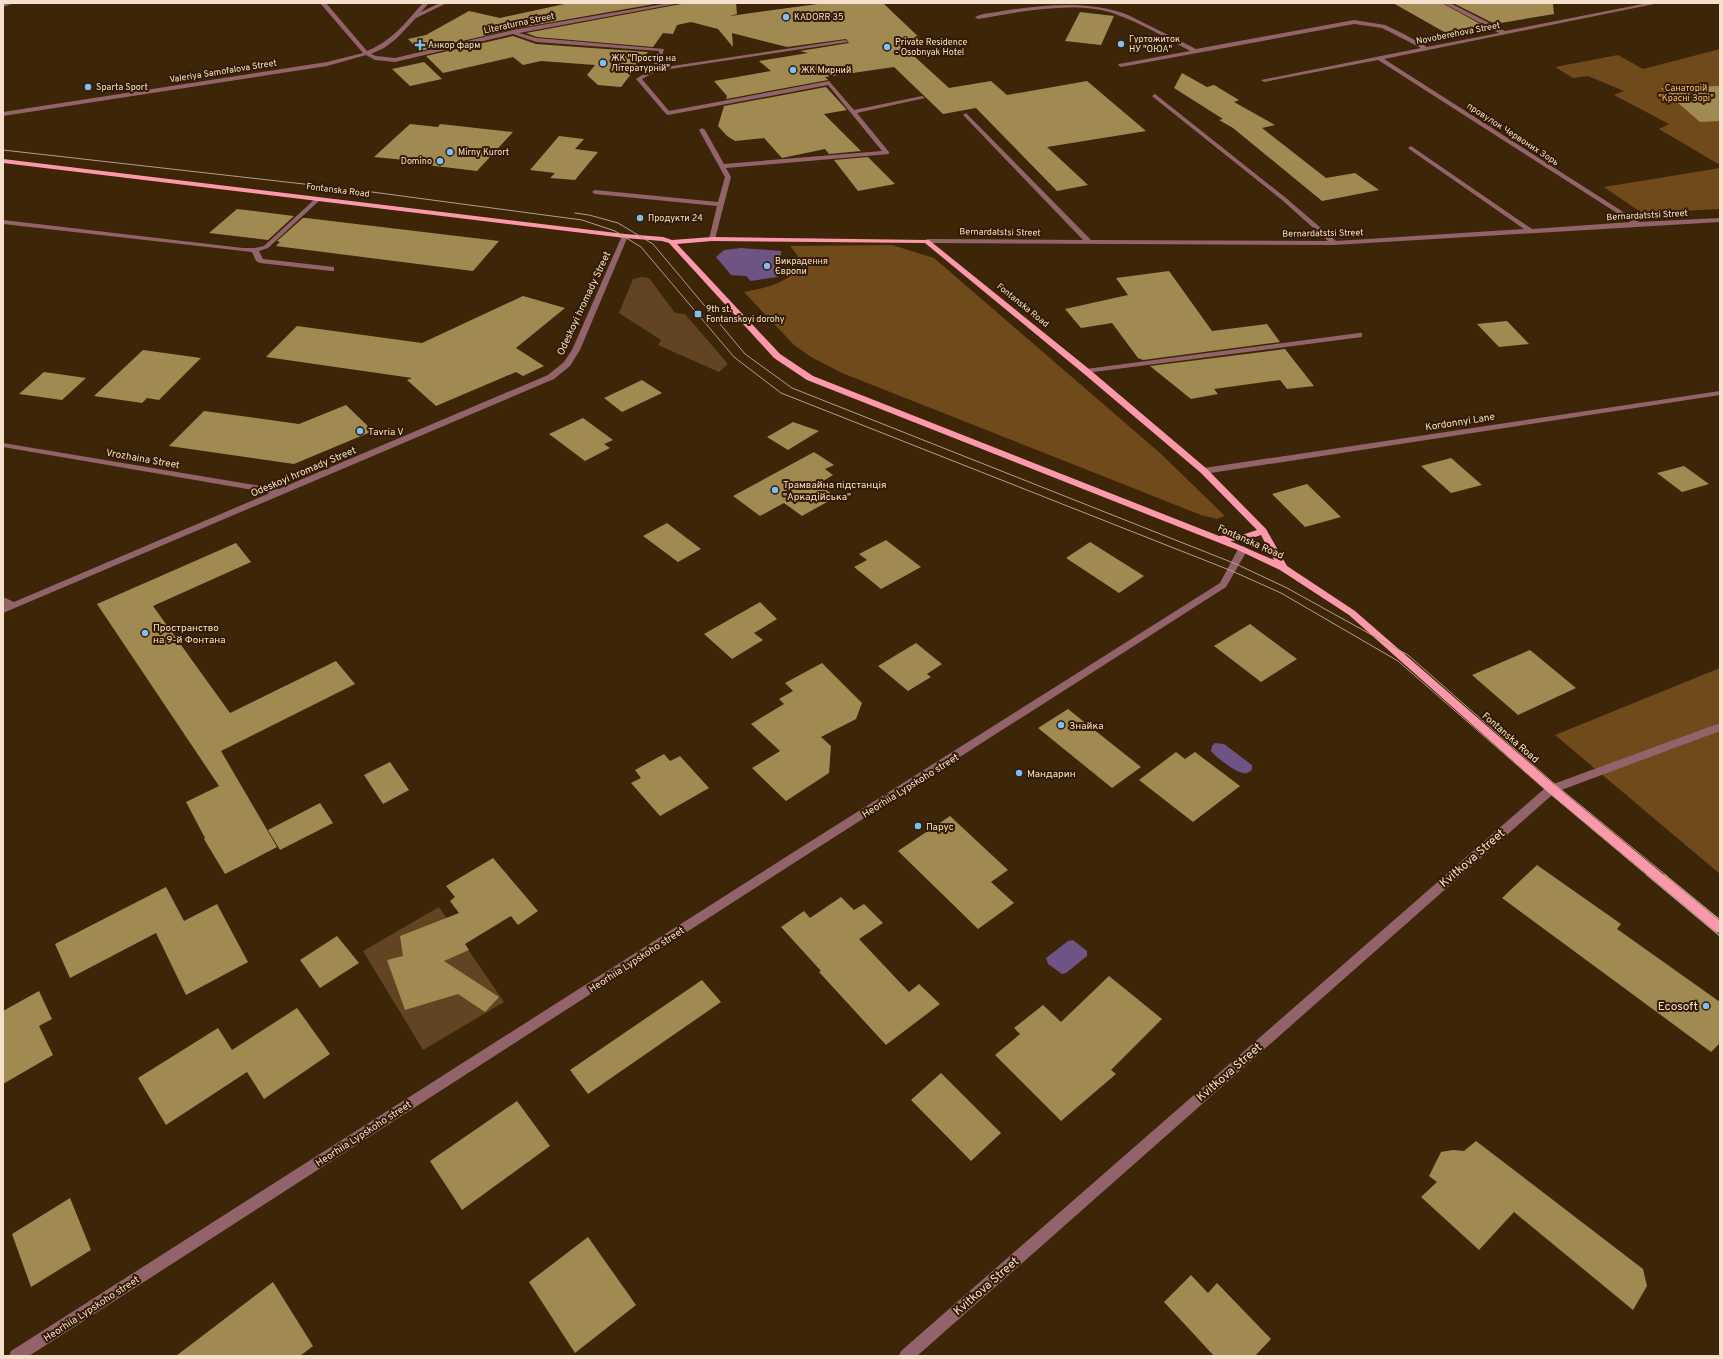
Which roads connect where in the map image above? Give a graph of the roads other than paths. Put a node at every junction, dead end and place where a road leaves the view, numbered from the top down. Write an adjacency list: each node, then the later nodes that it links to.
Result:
1 (11, 3): 8 (street)
2 (323, 3): 16 (street)
3 (426, 3): 10 (street, Valeriya Samofalova Street)
4 (444, 3): 10 (street)
5 (678, 3): 11 (street, Literaturna Street)
6 (1446, 3): 12 (street)
7 (1656, 3): 12 (street, Novoberehova Street)
8 (3, 5)
9 (978, 17): 15 (street)
10 (412, 18): 16 (street, Valeriya Samofalova Street)
11 (513, 32): 16 (street, Literaturna Street); 19 (street)
12 (1504, 33): 14 (street, Novoberehova Street)
13 (846, 42): 19 (street)
14 (1427, 49): 15 (street); 17 (street, Novoberehova Street)
15 (1195, 51): 18 (street)
16 (366, 53): 24 (street, Valeriya Samofalova Street)
17 (1379, 58): 20 (street, Novoberehova Street); 35 (street, провулок Червоних Зорь)
18 (1121, 65)
19 (654, 70): 23 (street)
20 (1264, 80)
21 (1155, 96): 42 (street)
22 (922, 98): 23 (street)
23 (853, 112): 29 (street)
24 (3, 114)
25 (966, 115): 41 (street)
26 (702, 130): 29 (street)
27 (1411, 148): 36 (street)
28 (3, 161): 31 (main road, Fontanska Road)
29 (722, 166): 32 (street)
30 (595, 192): 32 (street)
31 (318, 199): 37 (main road, Fontanska Road); 43 (street)
32 (722, 204): 38 (street)
33 (1720, 220): 35 (street, Bernardatstsi Street)
34 (3, 222): 43 (street)
35 (1638, 224): 36 (street, Bernardatstsi Street)
36 (1531, 231): 42 (street, Bernardatstsi Street)
37 (625, 236): 40 (main road, Fontanska Road); 50 (street, Odeskoyi hromady Street)
38 (712, 239): 39 (main road, Fontanska Road); 40 (main road, Fontanska Road)
39 (927, 241): 41 (street, Bernardatstsi Street); 46 (main road, Fontanska Road)
40 (671, 242): 52 (main road, Fontanska Road)
41 (1089, 242): 42 (street, Bernardatstsi Street)
42 (1334, 243)
43 (255, 250): 44 (street)
44 (331, 269)
45 (1359, 335): 46 (street)
46 (1086, 371): 49 (main road, Fontanska Road)
47 (1720, 393): 49 (street, Kordonnyi Lane)
48 (3, 445): 50 (street, Vrozhaina Street)
49 (1204, 471): 51 (main road, Fontanska Road)
50 (280, 492): 56 (street, Odeskoyi hromady Street)
51 (1263, 531): 52 (main road); 54 (main road, Fontanska Road)
52 (1216, 538): 53 (main road, Fontanska Road)
53 (1243, 549): 54 (main road, Fontanska Road); 61 (street, Heorhiia Lypskoho street)
54 (1283, 568): 59 (main road, Fontanska Road)
55 (3, 600): 56 (street)
56 (14, 606): 57 (street, Odeskoyi hromady Street)
57 (3, 610)
58 (1720, 727): 59 (street)
59 (1552, 789): 60 (main road, Fontanska Road); 62 (street, Kvitkova Street)
60 (1720, 928)
61 (16, 1356)
62 (906, 1356)

